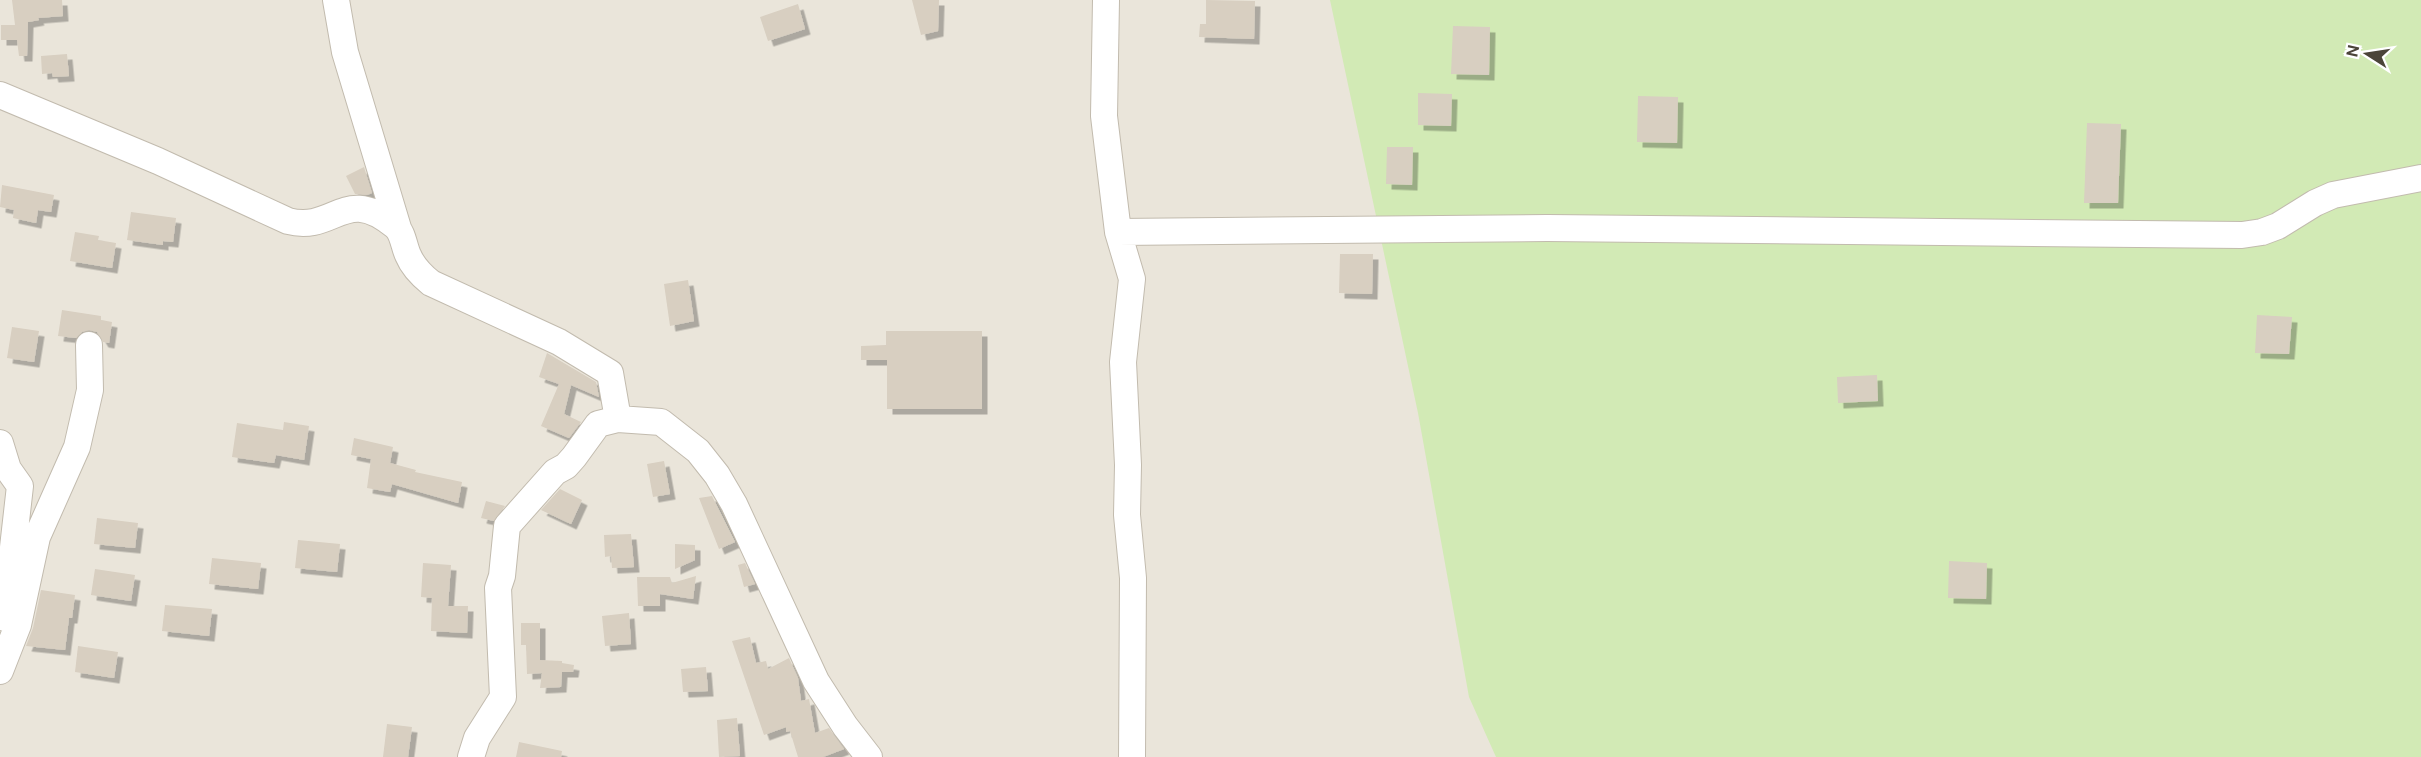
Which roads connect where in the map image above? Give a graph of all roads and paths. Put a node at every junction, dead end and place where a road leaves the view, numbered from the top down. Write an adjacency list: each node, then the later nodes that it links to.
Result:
1 (336, 0): 5 (street)
2 (1106, 0): 6 (street)
3 (0, 95): 5 (street)
4 (2421, 178): 6 (street)
5 (398, 228): 8 (street)
6 (1118, 232): 14 (street)
7 (89, 345): 11 (street)
8 (618, 418): 12 (street); 13 (street)
9 (0, 443): 10 (street)
10 (0, 657)
11 (0, 670)
12 (471, 757)
13 (869, 757)
14 (1132, 757)

